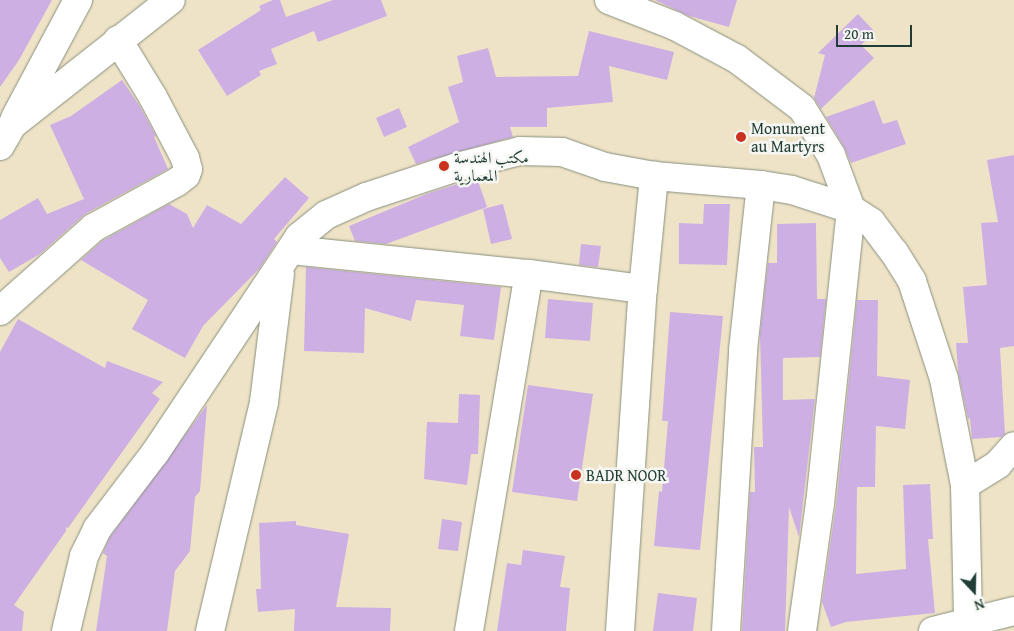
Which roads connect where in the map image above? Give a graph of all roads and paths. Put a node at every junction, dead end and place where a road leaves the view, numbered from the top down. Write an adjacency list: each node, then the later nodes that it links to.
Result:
1 (78, 0): 5 (street)
2 (171, 0): 4 (street)
3 (609, 0): 8 (street)
4 (118, 40): 5 (street); 12 (street)
5 (6, 135)
6 (654, 176): 7 (street); 9 (street); 11 (street)
7 (761, 185): 8 (street); 21 (street)
8 (851, 209): 14 (street); 22 (street)
9 (286, 259): 10 (street); 17 (street); 18 (street)
10 (528, 274): 11 (street); 19 (street)
11 (643, 289): 20 (street)
12 (0, 311)
13 (1014, 446): 14 (street)
14 (965, 485): 16 (street)
15 (1014, 612): 16 (street)
16 (968, 621): 23 (street)
17 (66, 631)
18 (210, 631)
19 (469, 631)
20 (620, 631)
21 (726, 631)
22 (802, 631)
23 (933, 631)

